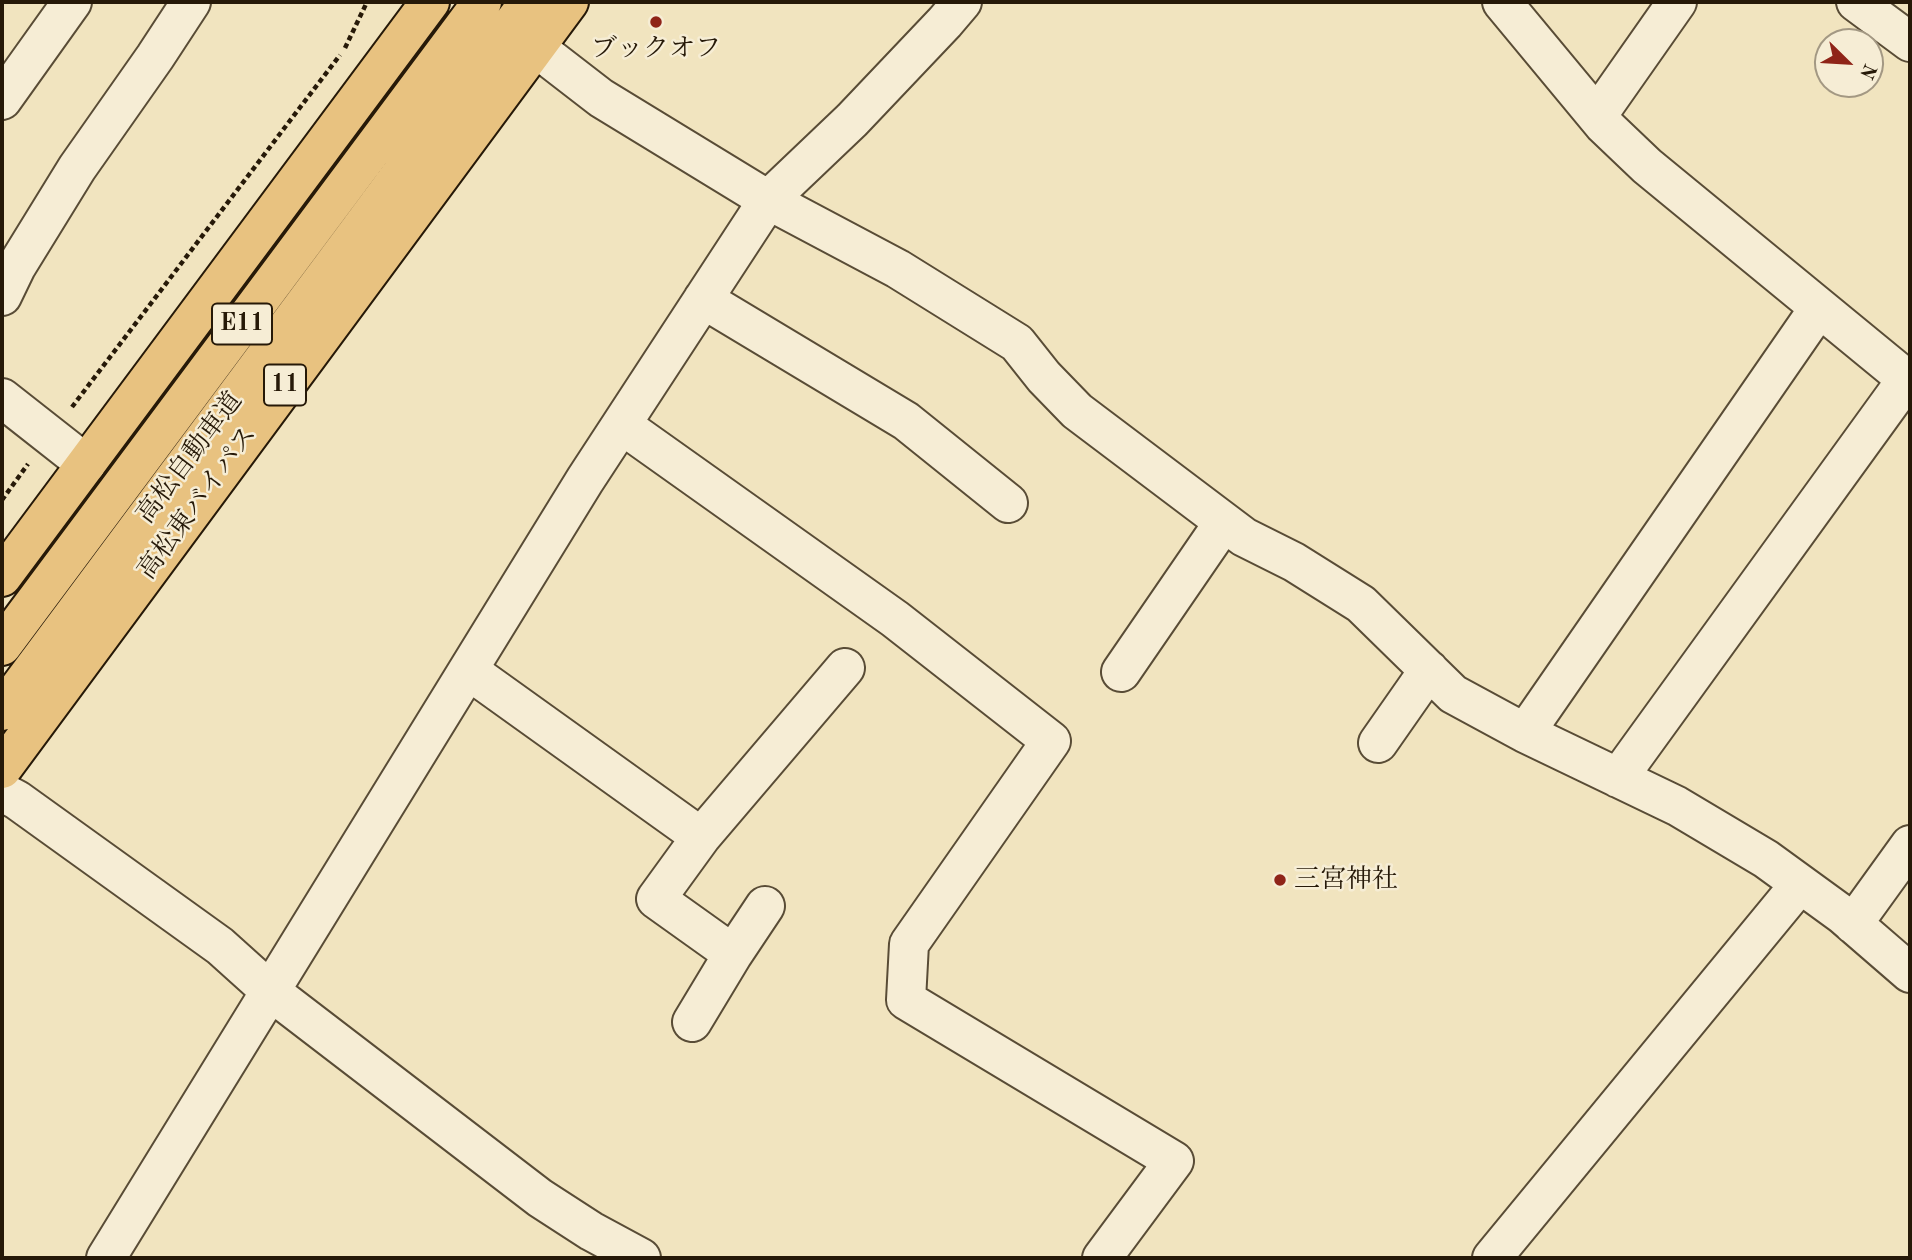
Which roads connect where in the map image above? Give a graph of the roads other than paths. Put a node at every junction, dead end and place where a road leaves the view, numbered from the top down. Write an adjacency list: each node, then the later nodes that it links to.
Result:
1 (72, 2): 13 (street)
2 (191, 2): 16 (street)
3 (430, 2): 22 (highway)
4 (482, 2): 26 (highway, 高松自動車道 / E11)
5 (529, 2): 31 (highway, 高松自動車道 / E11)
6 (569, 2): 12 (highway, 高松東バイパス / 11)
7 (962, 2): 15 (street)
8 (1502, 2): 14 (street)
9 (1677, 2): 14 (street)
10 (1856, 2): 11 (street)
11 (1910, 42)
12 (535, 47): 15 (street); 34 (highway, 高松東バイパス / 11)
13 (2, 100)
14 (1597, 116): 18 (street)
15 (768, 200): 17 (street); 24 (street)
16 (2, 296)
17 (703, 299): 21 (street); 23 (street)
18 (1819, 307): 19 (street); 32 (street)
19 (1909, 380): 35 (street)
20 (2, 398): 22 (street)
21 (622, 425): 28 (street); 48 (street)
22 (86, 464): 25 (highway)
23 (1008, 503)
24 (1224, 522): 29 (street); 30 (street)
25 (2, 577)
26 (2, 646)
27 (845, 668): 37 (street)
28 (468, 670): 37 (street); 44 (street)
29 (1429, 670): 32 (street); 33 (street)
30 (1121, 672)
31 (2, 711)
32 (1525, 733): 35 (street)
33 (1378, 743)
34 (2, 769)
35 (1618, 778): 39 (street)
36 (2, 792): 44 (street)
37 (701, 836): 42 (street)
38 (1910, 845): 41 (street)
39 (1800, 884): 41 (street); 49 (street)
40 (765, 906): 42 (street)
41 (1853, 924): 43 (street)
42 (733, 954): 45 (street)
43 (1910, 973)
44 (270, 991): 46 (street); 47 (street)
45 (692, 1022)
46 (106, 1258)
47 (641, 1258)
48 (1102, 1258)
49 (1492, 1258)

